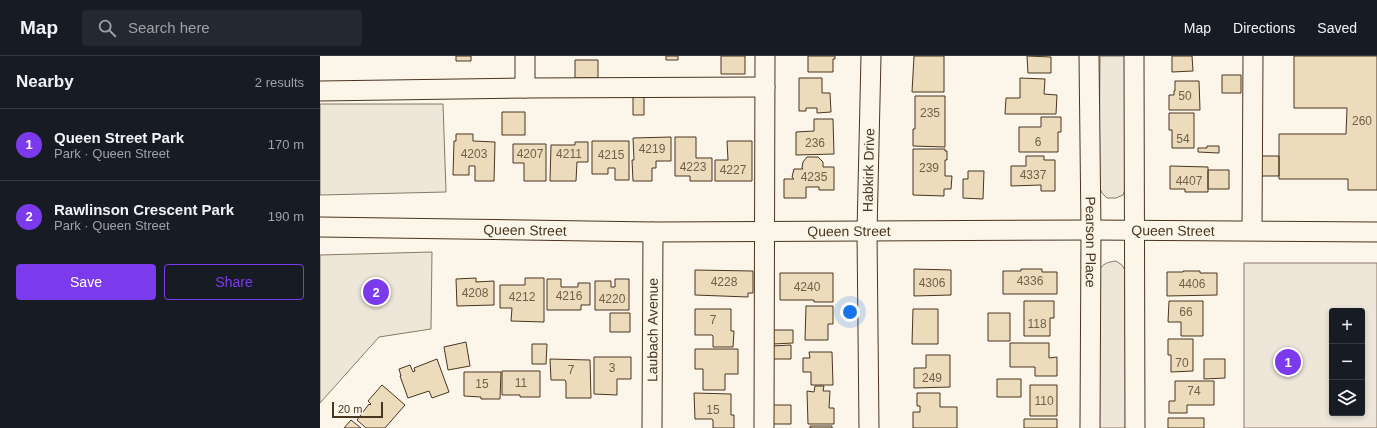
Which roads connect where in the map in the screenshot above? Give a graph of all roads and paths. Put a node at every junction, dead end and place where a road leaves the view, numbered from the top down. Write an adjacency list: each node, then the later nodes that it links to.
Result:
1 (525, 56): 8 (street)
2 (765, 56): 7 (street)
3 (871, 56): 16 (street, Habkirk Drive)
4 (1089, 56): 11 (street, Pearson Place)
5 (1134, 56): 13 (street)
6 (1253, 56): 12 (street)
7 (765, 87): 8 (street); 15 (street)
8 (525, 88): 9 (street)
9 (320, 91)
10 (320, 227): 14 (street, Queen Street)
11 (1091, 230): 13 (street, Queen Street); 16 (street, Queen Street); 21 (street, Pearson Place)
12 (1252, 230): 13 (street, Queen Street); 17 (street, Queen Street)
13 (1134, 231): 22 (street)
14 (653, 232): 15 (street, Queen Street); 18 (street, Laubach Avenue)
15 (764, 232): 16 (street, Queen Street); 19 (street)
16 (867, 232): 20 (street, Habkirk Drive)
17 (1377, 232)
18 (652, 428)
19 (764, 428)
20 (869, 428)
21 (1090, 428)
22 (1135, 428)

